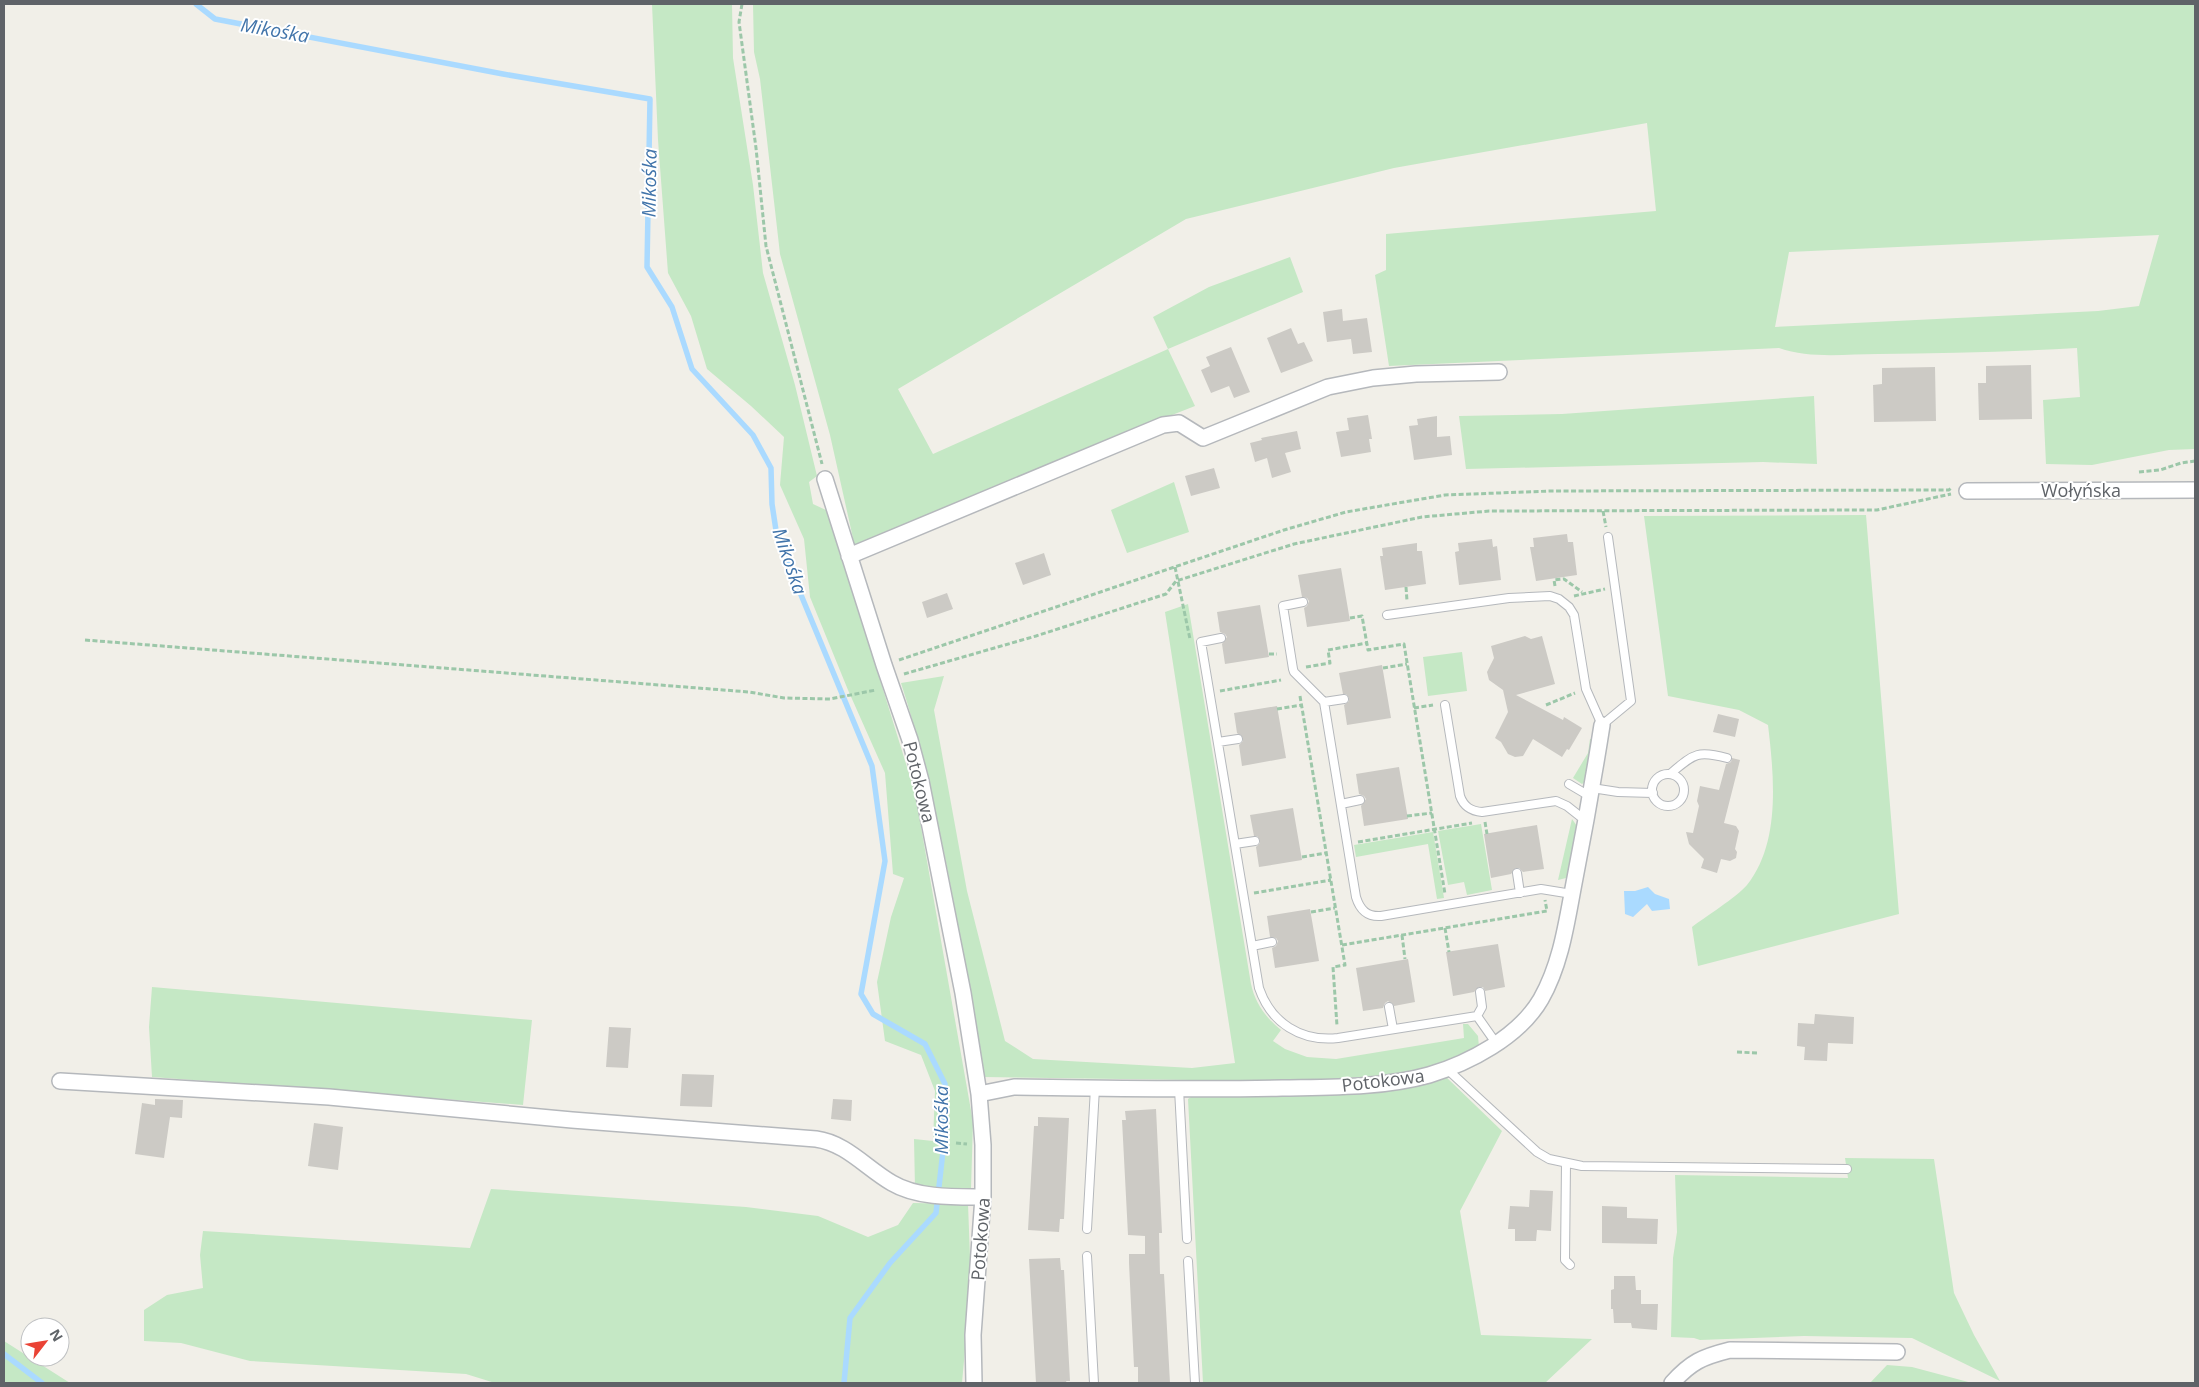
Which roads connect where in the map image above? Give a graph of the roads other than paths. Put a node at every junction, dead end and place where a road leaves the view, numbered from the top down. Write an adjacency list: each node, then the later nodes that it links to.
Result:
1 (1500, 372): 6 (street)
2 (825, 479): 6 (street, Potokowa)
3 (2195, 490): 4 (street, Wołyńska)
4 (1967, 491)
5 (1608, 537): 13 (lane)
6 (849, 556): 40 (street, Potokowa)
7 (1303, 602): 11 (lane)
8 (1387, 615): 13 (lane)
9 (1221, 638): 15 (lane)
10 (1344, 699): 11 (lane)
11 (1324, 702): 22 (lane)
12 (1445, 705): 23 (lane)
13 (1602, 725): 19 (street, Potokowa)
14 (1238, 739): 15 (lane)
15 (1218, 742): 25 (lane)
16 (1727, 758): 17 (lane)
17 (1670, 774): 20 (lane); 20 (lane)
18 (1569, 784): 19 (lane)
19 (1592, 793): 20 (lane); 23 (street, Potokowa)
20 (1653, 793)
21 (1360, 800): 22 (lane)
22 (1341, 804): 27 (lane)
23 (1586, 821): 28 (street, Potokowa)
24 (1255, 841): 25 (lane)
25 (1235, 844): 30 (lane)
26 (1517, 873): 27 (lane)
27 (1520, 893): 28 (lane)
28 (1572, 894): 35 (street, Potokowa)
29 (1272, 942): 30 (lane)
30 (1252, 946): 34 (lane)
31 (1480, 992): 33 (lane)
32 (1389, 1007): 34 (lane)
33 (1477, 1016): 34 (lane); 35 (lane)
34 (1393, 1029)
35 (1496, 1043): 36 (street, Potokowa)
36 (1447, 1069): 39 (street, Potokowa); 41 (lane)
37 (60, 1081): 43 (street)
38 (1095, 1088): 39 (street, Potokowa); 40 (street, Potokowa); 44 (lane)
39 (1179, 1089): 45 (lane)
40 (979, 1094): 43 (street, Potokowa)
41 (1566, 1163): 42 (lane); 48 (lane)
42 (1847, 1169)
43 (983, 1197): 50 (street, Potokowa)
44 (1087, 1229)
45 (1187, 1239)
46 (1087, 1256): 51 (lane)
47 (1188, 1261): 52 (lane)
48 (1570, 1265)
49 (1897, 1352): 53 (street)
50 (974, 1383)
51 (1094, 1383)
52 (1195, 1383)
53 (1672, 1383)

